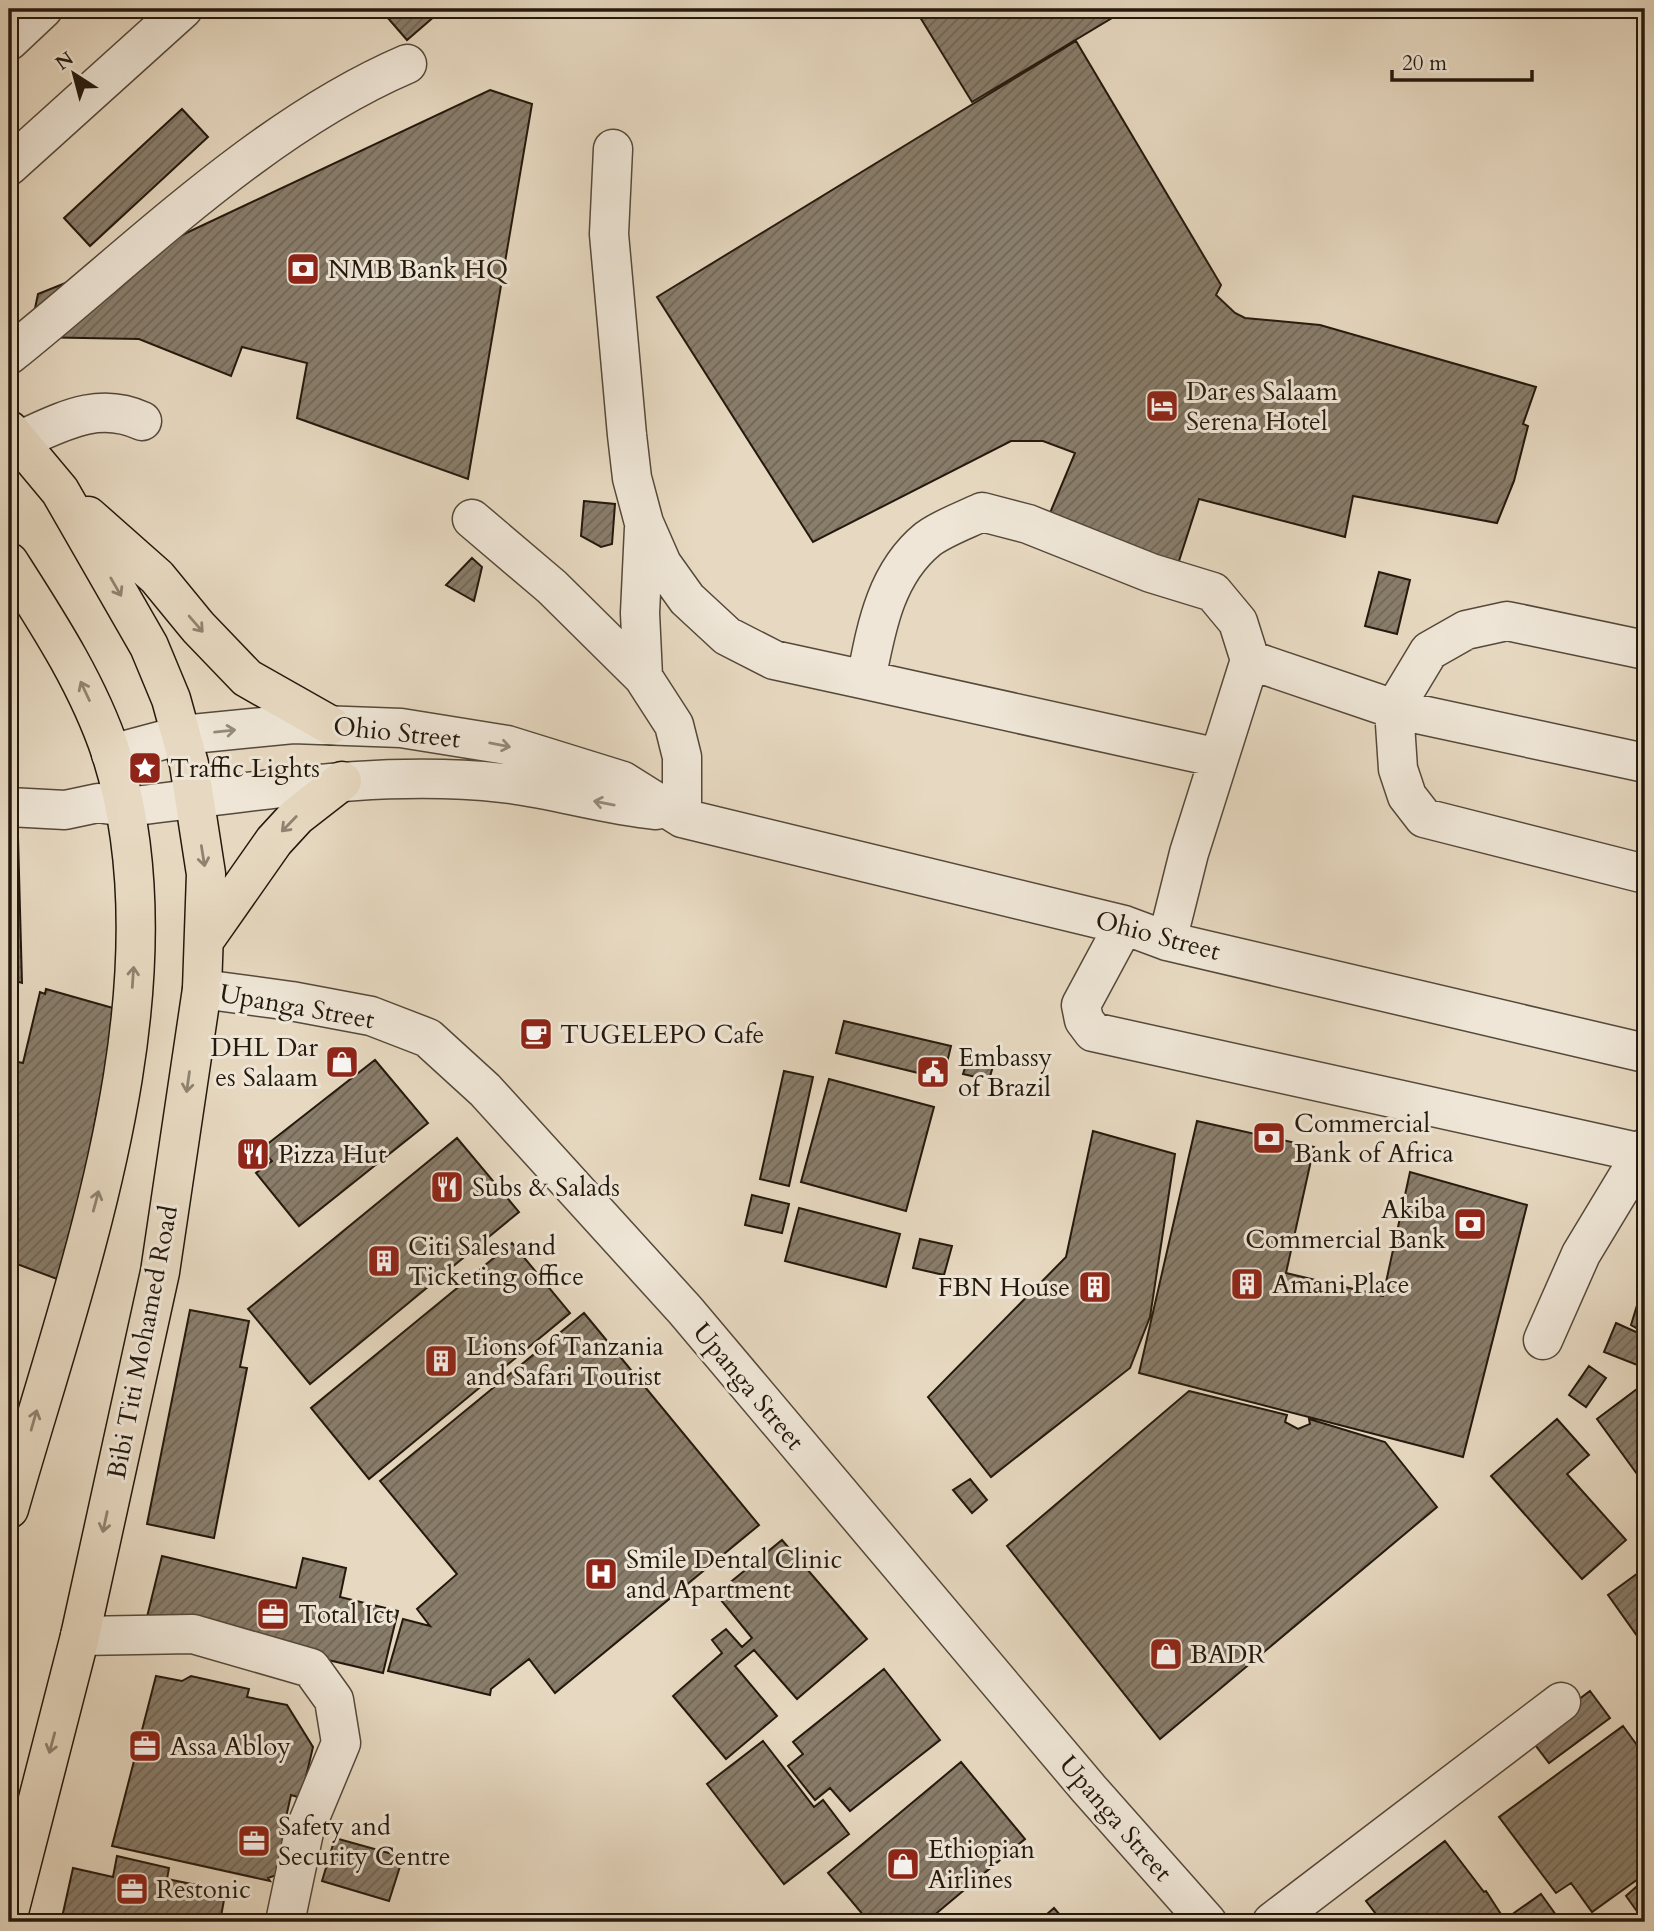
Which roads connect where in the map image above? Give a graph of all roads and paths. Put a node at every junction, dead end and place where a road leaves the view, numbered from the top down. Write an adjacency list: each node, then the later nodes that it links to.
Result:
1 (43, 9): 3 (street)
2 (183, 9): 6 (street)
3 (9, 41)
4 (407, 64): 7 (street)
5 (613, 149): 12 (street)
6 (9, 166)
7 (9, 355)
8 (142, 421): 9 (street)
9 (14, 436): 10 (highway)
10 (60, 491): 19 (highway, one-way to 19); 23 (highway, Bibi Titi Mohamed Road, one-way to 23)
11 (472, 519): 16 (street)
12 (644, 523): 16 (street); 17 (street)
13 (9, 562): 20 (highway, one-way to 13)
14 (1645, 650): 18 (street)
15 (1250, 660): 17 (street); 18 (street); 21 (street)
16 (643, 677): 27 (street)
17 (866, 680): 21 (street)
18 (1394, 709): 22 (street); 28 (street)
19 (330, 725): 23 (street, Ohio Street, one-way to 19); 27 (street, Ohio Street, one-way to 27)
20 (111, 754): 23 (street, Ohio Street); 26 (highway)
21 (1219, 758): 31 (street)
22 (1645, 763)
23 (189, 766): 24 (street, Ohio Street); 26 (street, Ohio Street); 30 (highway, Bibi Titi Mohamed Road, one-way to 30)
24 (342, 782): 27 (street, Ohio Street, one-way to 24); 30 (highway, one-way to 30)
25 (9, 807): 26 (street, Ohio Street)
26 (125, 807): 36 (highway, one-way to 26)
27 (677, 815): 29 (street, Ohio Street)
28 (1645, 874)
29 (1124, 925): 31 (street, Ohio Street); 34 (street)
30 (206, 938): 32 (highway, Bibi Titi Mohamed Road)
31 (1167, 941): 33 (street, Ohio Street)
32 (202, 989): 37 (highway, Bibi Titi Mohamed Road, one-way to 37); 41 (street, Upanga Street)
33 (1645, 1053)
34 (1643, 1151): 35 (street)
35 (1543, 1340)
36 (9, 1509)
37 (80, 1636): 39 (highway, Bibi Titi Mohamed Road, one-way to 39); 40 (street)
38 (1561, 1702): 42 (street)
39 (9, 1912)
40 (285, 1922)
41 (1207, 1922)
42 (1272, 1922)

